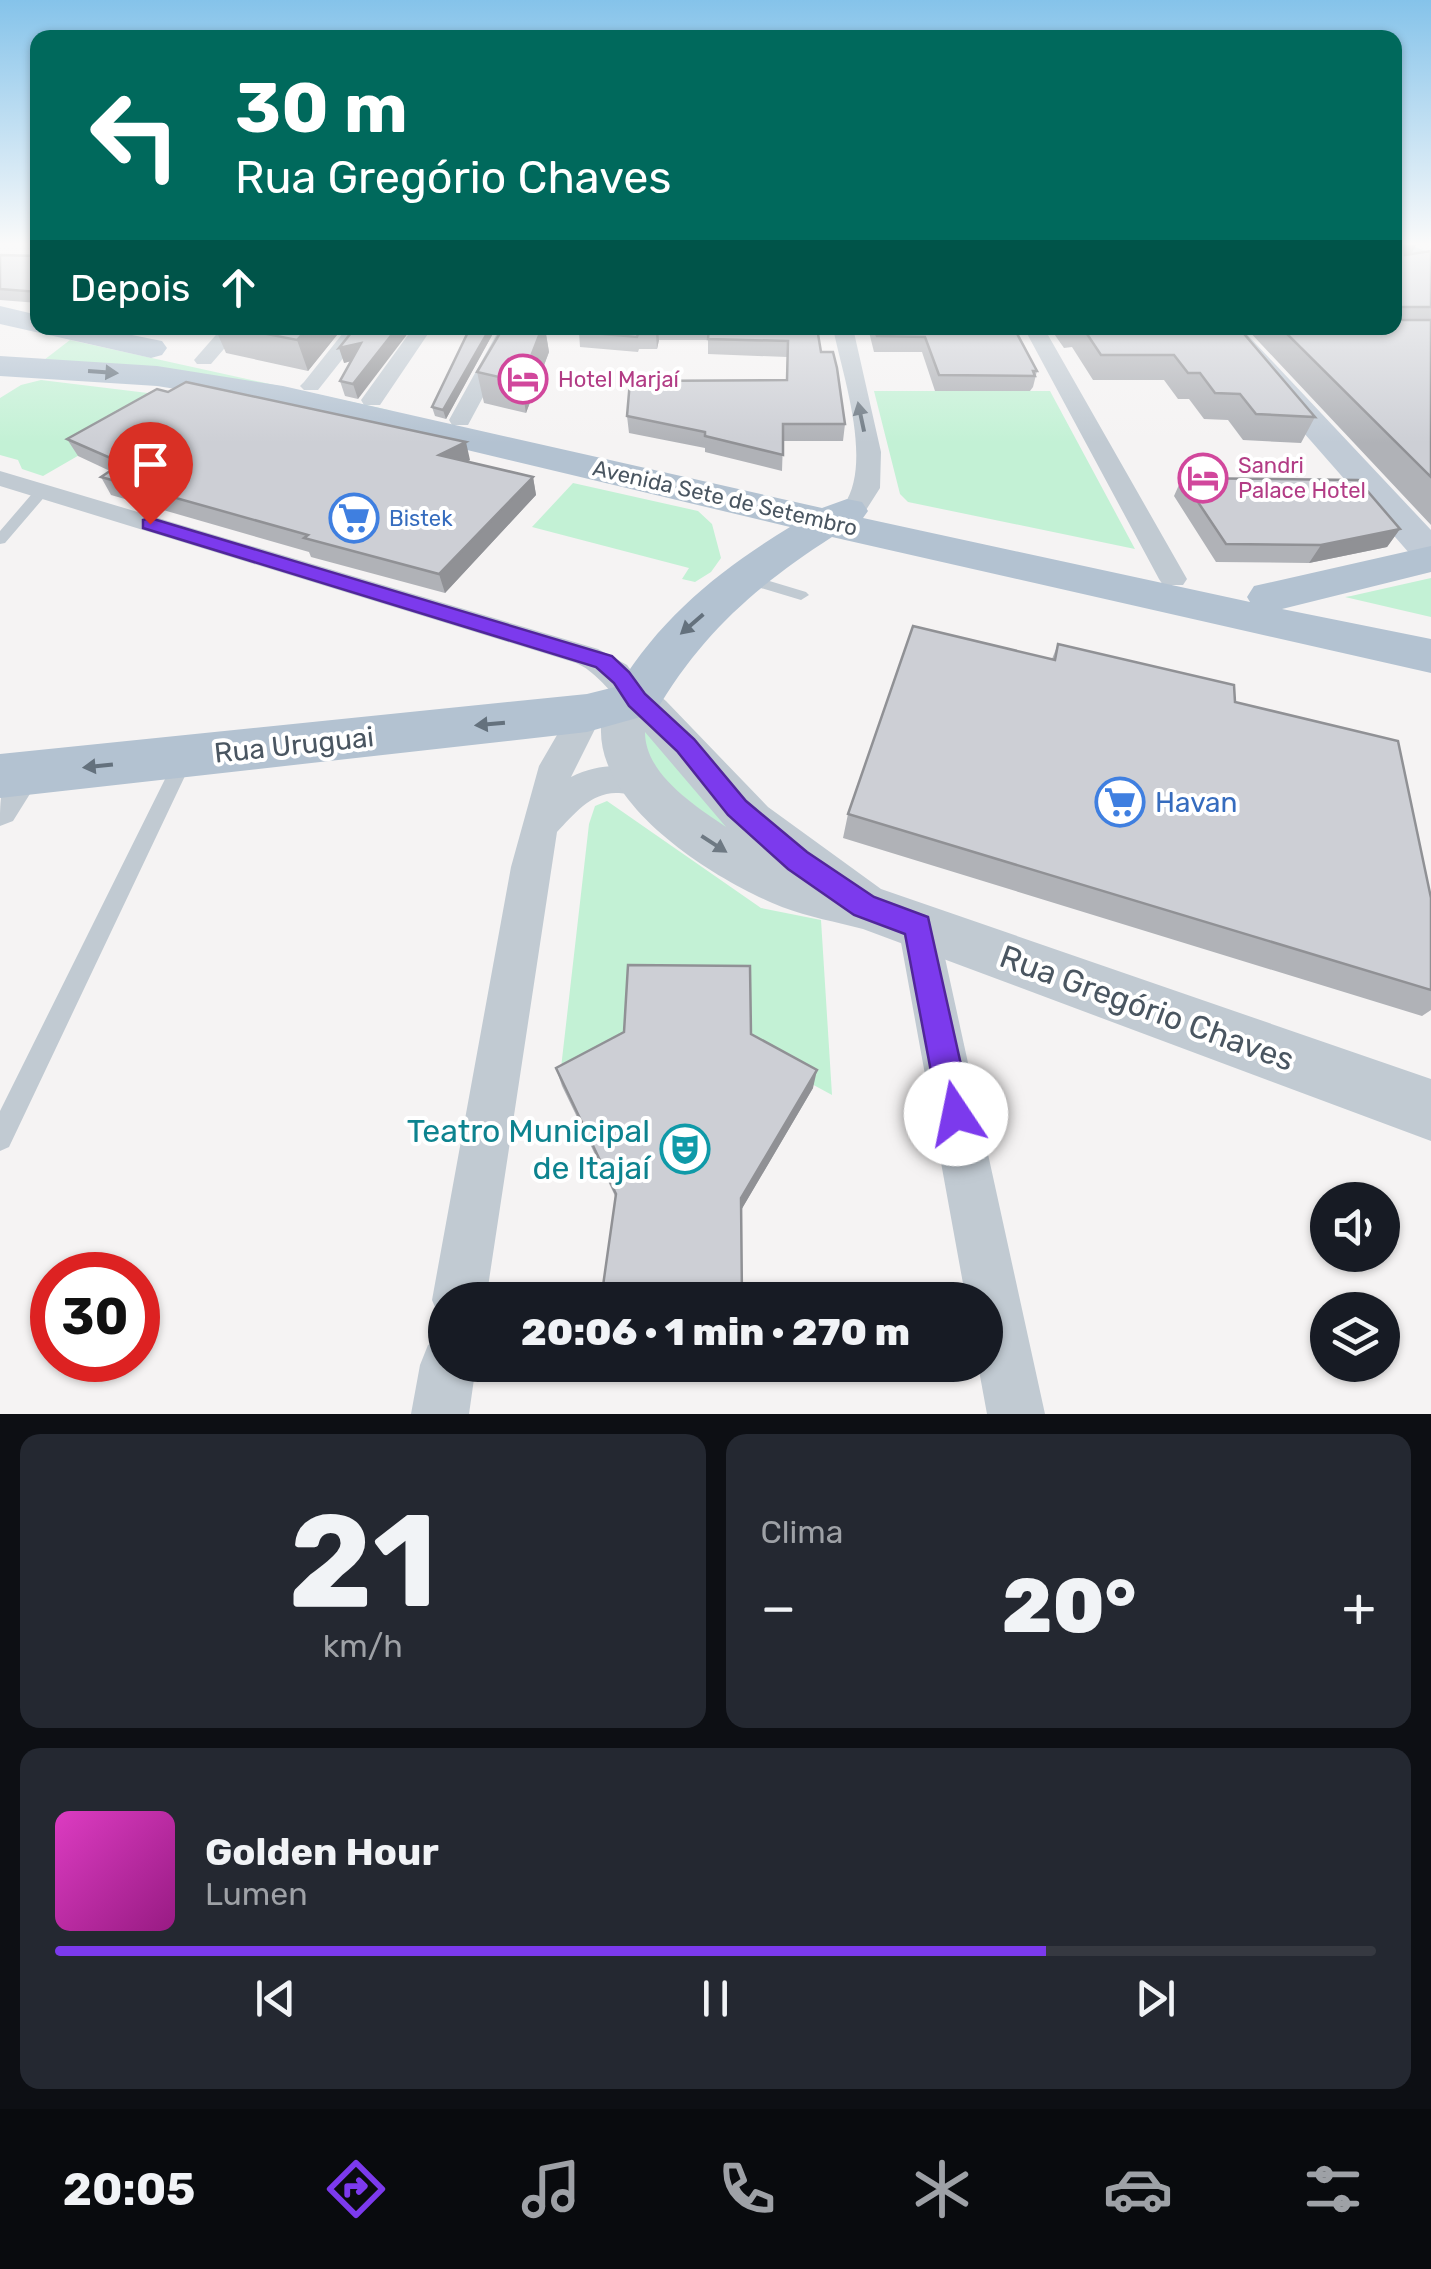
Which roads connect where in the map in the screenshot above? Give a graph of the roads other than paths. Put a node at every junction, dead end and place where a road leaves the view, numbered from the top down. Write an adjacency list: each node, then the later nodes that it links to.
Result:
1 (0, 315): 2 (main road, Avenida Sete de Setembro)
2 (30, 322)
3 (52, 335): 13 (main road)
4 (90, 335): 12 (main road, Avenida Sete de Setembro)
5 (226, 335): 12 (street)
6 (351, 335): 14 (street)
7 (417, 335): 15 (street)
8 (506, 335): 16 (street)
9 (844, 335): 20 (street, one-way to 9)
10 (1038, 335): 24 (street)
11 (1232, 335): 22 (main road)
12 (204, 360): 14 (main road, Avenida Sete de Setembro)
13 (5, 370): 19 (main road, Avenida Sete de Setembro, one-way to 19)
14 (311, 386): 15 (main road, Avenida Sete de Setembro)
15 (372, 400): 16 (main road, Avenida Sete de Setembro)
16 (460, 420): 20 (main road, Avenida Sete de Setembro)
17 (0, 478): 18 (street)
18 (42, 490): 21 (lane); 29 (street)
19 (717, 496): 20 (main road, Avenida Sete de Setembro); 23 (main road)
20 (843, 513): 23 (main road); 24 (main road, Avenida Sete de Setembro); 28 (main road, Avenida Sete de Setembro)
21 (0, 540)
22 (1431, 556): 26 (main road)
23 (756, 572): 25 (lane); 29 (main road, one-way to 29)
24 (1174, 579): 26 (main road, Avenida Sete de Setembro)
25 (801, 595)
26 (1270, 597): 27 (main road, Avenida Sete de Setembro)
27 (1431, 631)
28 (1431, 656)
29 (612, 707): 30 (main road, Rua Uruguai, one-way to 30); 31 (street, Rua Gregório Chaves); 33 (street); 34 (street, Rua Gregório Chaves)
30 (185, 757): 32 (main road, Rua Uruguai, one-way to 32); 37 (lane)
31 (639, 782): 33 (street); 34 (street, Rua Gregório Chaves, one-way to 34)
32 (9, 786)
33 (540, 826): 38 (street)
34 (864, 906): 35 (street, Rua Gregório Chaves)
35 (918, 926): 36 (street, Rua Gregório Chaves); 41 (street)
36 (1431, 1110)
37 (0, 1138)
38 (462, 1282)
39 (445, 1382): 40 (street)
40 (440, 1414)
41 (1016, 1414)

